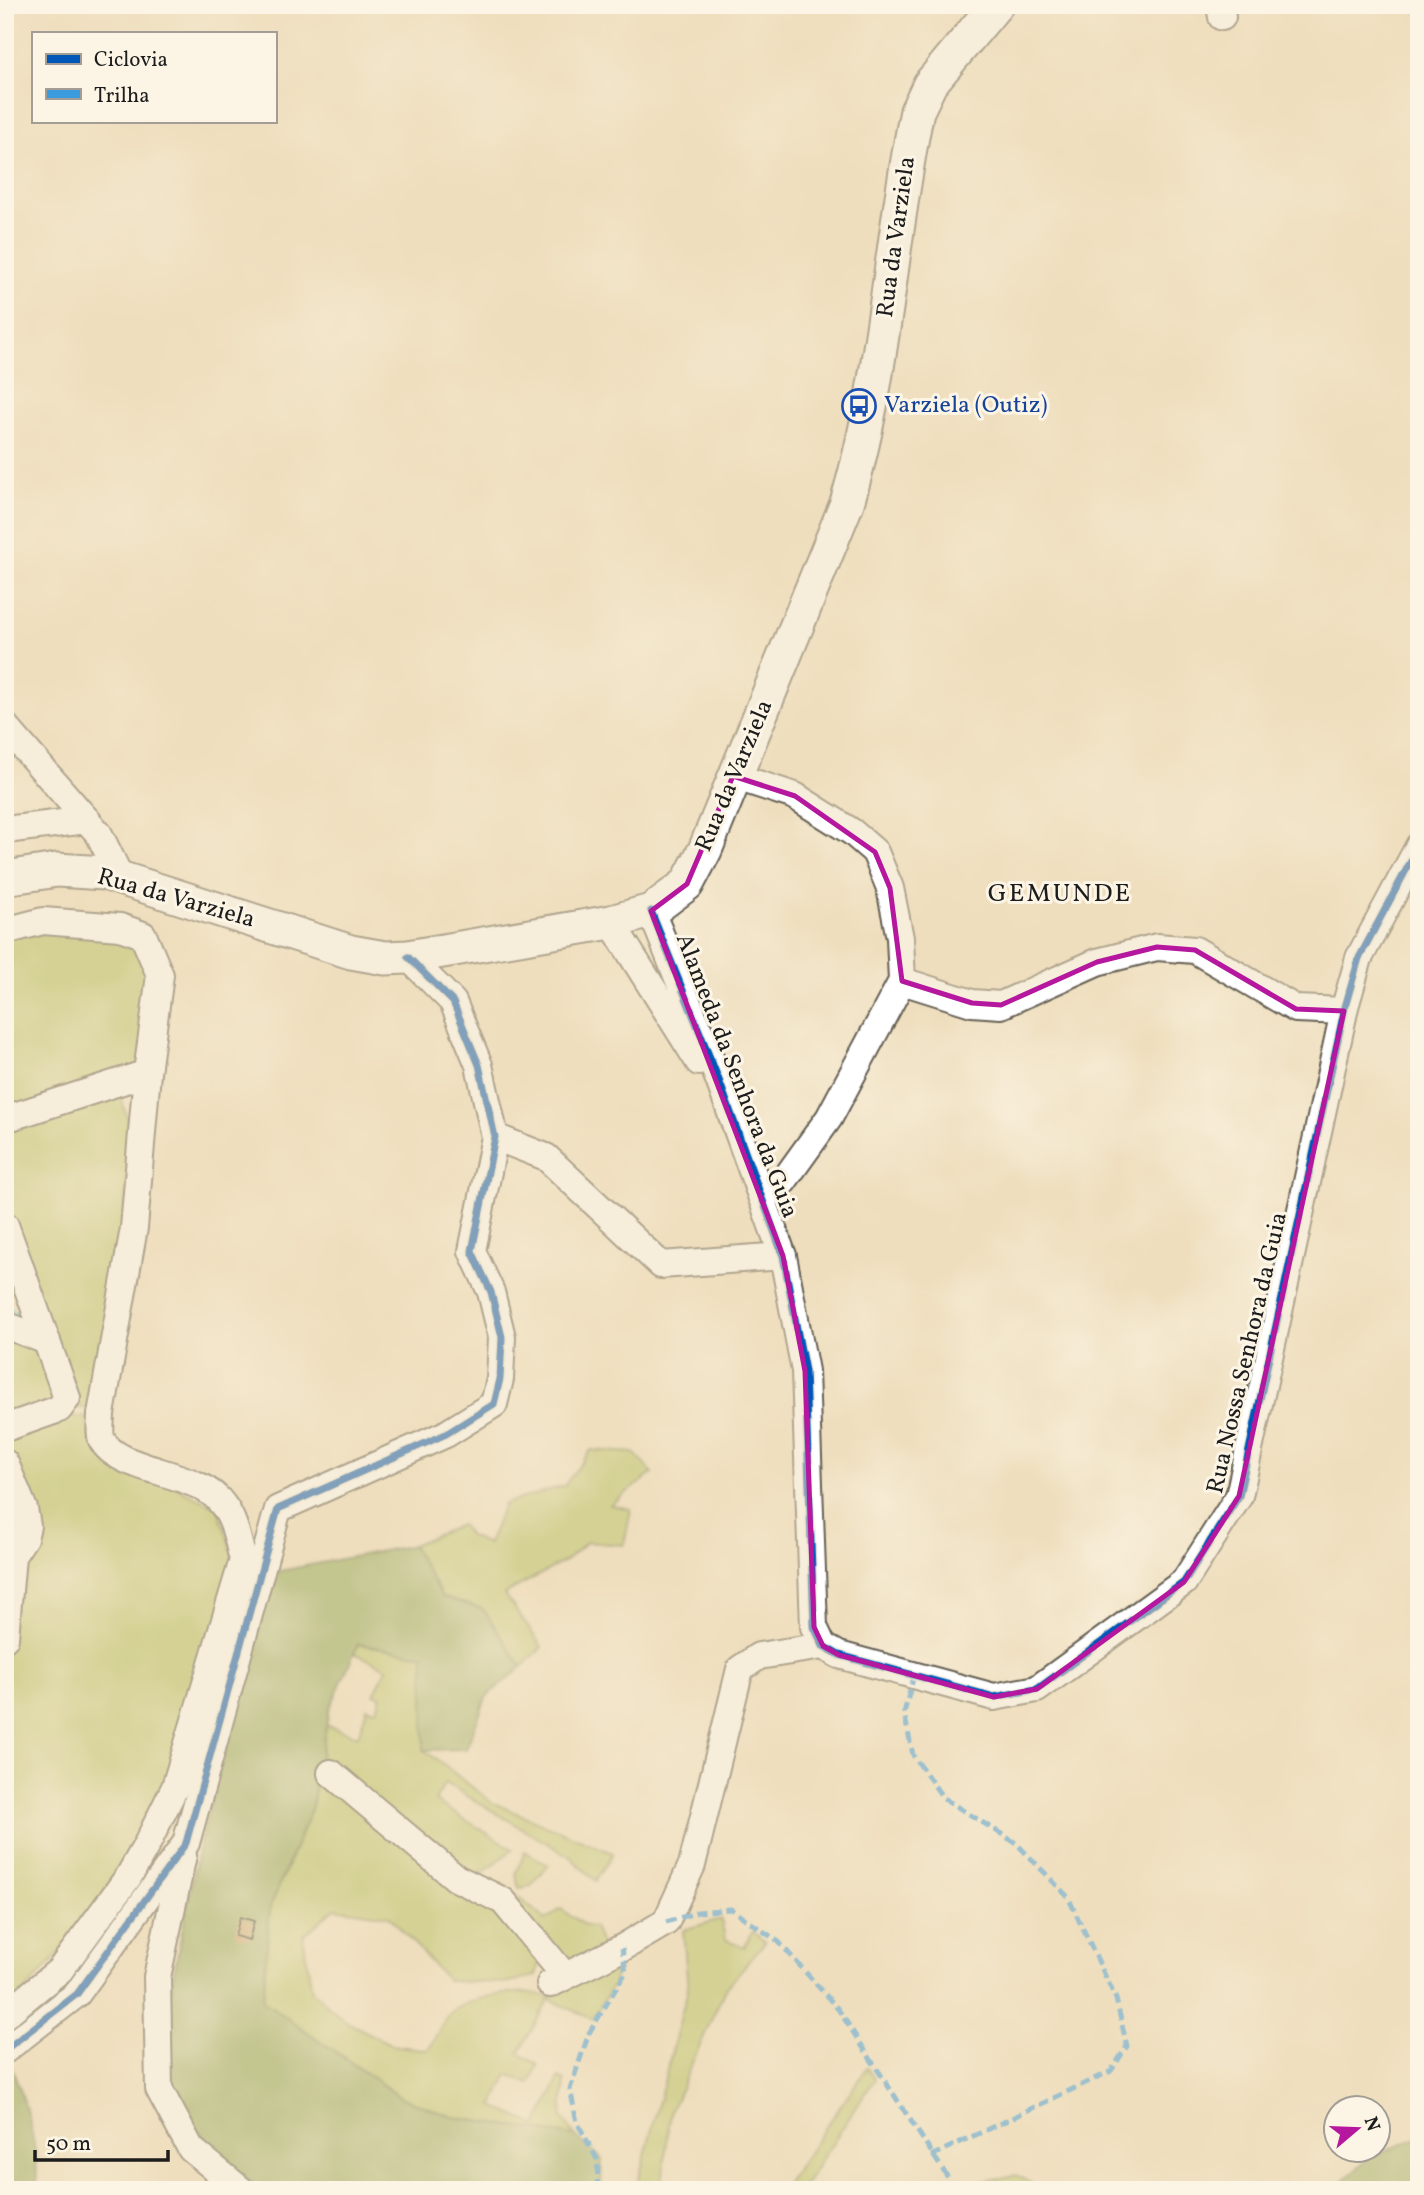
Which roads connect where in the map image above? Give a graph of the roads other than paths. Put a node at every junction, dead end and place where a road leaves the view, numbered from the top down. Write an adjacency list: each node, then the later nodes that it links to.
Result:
1 (996, 5): 3 (main road, Rua da Varziela)
2 (5, 726): 4 (street)
3 (733, 776): 9 (main road, Rua da Varziela); 13 (street)
4 (87, 820): 5 (street); 8 (street)
5 (5, 830)
6 (1419, 846): 14 (street, Rua Nossa Senhora da Guia)
7 (5, 878): 8 (main road, Rua da Varziela)
8 (121, 879): 12 (main road, Rua da Varziela)
9 (651, 911): 10 (main road, Rua da Varziela); 16 (street, Alameda da Senhora da Guia)
10 (611, 922): 12 (main road, Rua da Varziela); 16 (street)
11 (5, 931): 15 (street)
12 (408, 957): 18 (street)
13 (902, 981): 14 (street); 19 (street)
14 (1344, 1011): 29 (street, Rua Nossa Senhora da Guia)
15 (147, 1073): 17 (street); 25 (street)
16 (719, 1080): 19 (street, Alameda da Senhora da Guia)
17 (5, 1119)
18 (495, 1137): 21 (street); 31 (street)
19 (762, 1197): 21 (street, Alameda da Senhora da Guia)
20 (5, 1226): 23 (street)
21 (783, 1255): 29 (street)
22 (5, 1325): 23 (street)
23 (47, 1341): 24 (street)
24 (59, 1409): 25 (street); 26 (street)
25 (101, 1414): 32 (street)
26 (5, 1428)
27 (5, 1463): 28 (street)
28 (5, 1638)
29 (823, 1646): 30 (street)
30 (331, 1773)
31 (186, 1843): 33 (street); 34 (street)
32 (5, 2015)
33 (5, 2050)
34 (241, 2190)

